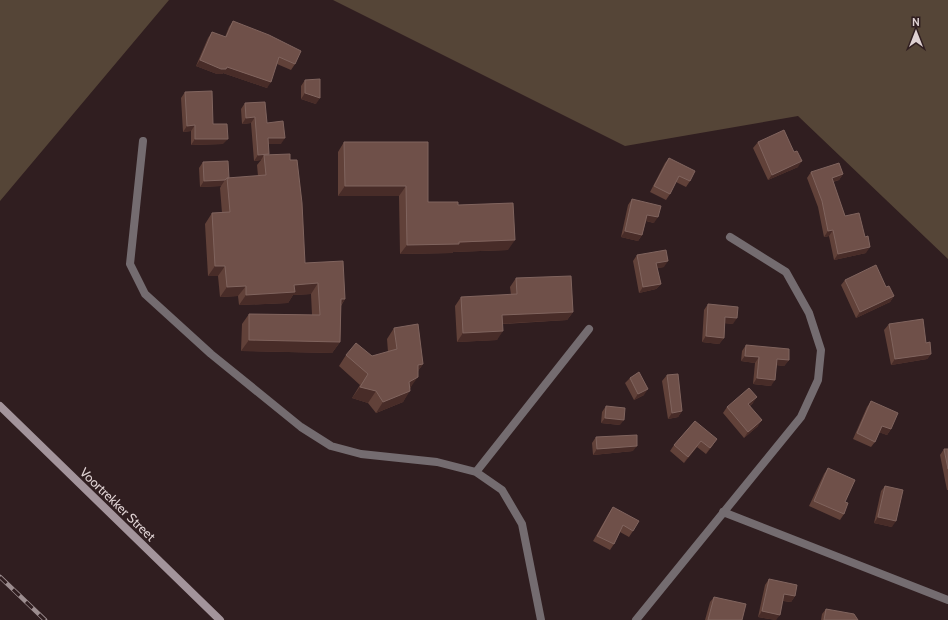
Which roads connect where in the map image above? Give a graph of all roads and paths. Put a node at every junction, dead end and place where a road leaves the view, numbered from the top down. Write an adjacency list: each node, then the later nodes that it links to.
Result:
1 (143, 141): 5 (street)
2 (730, 237): 6 (street)
3 (589, 329): 5 (street)
4 (0, 406): 8 (main road, Voortrekker Street)
5 (476, 472): 9 (street)
6 (723, 512): 7 (street); 10 (street)
7 (948, 600)
8 (220, 620)
9 (541, 620)
10 (636, 620)

